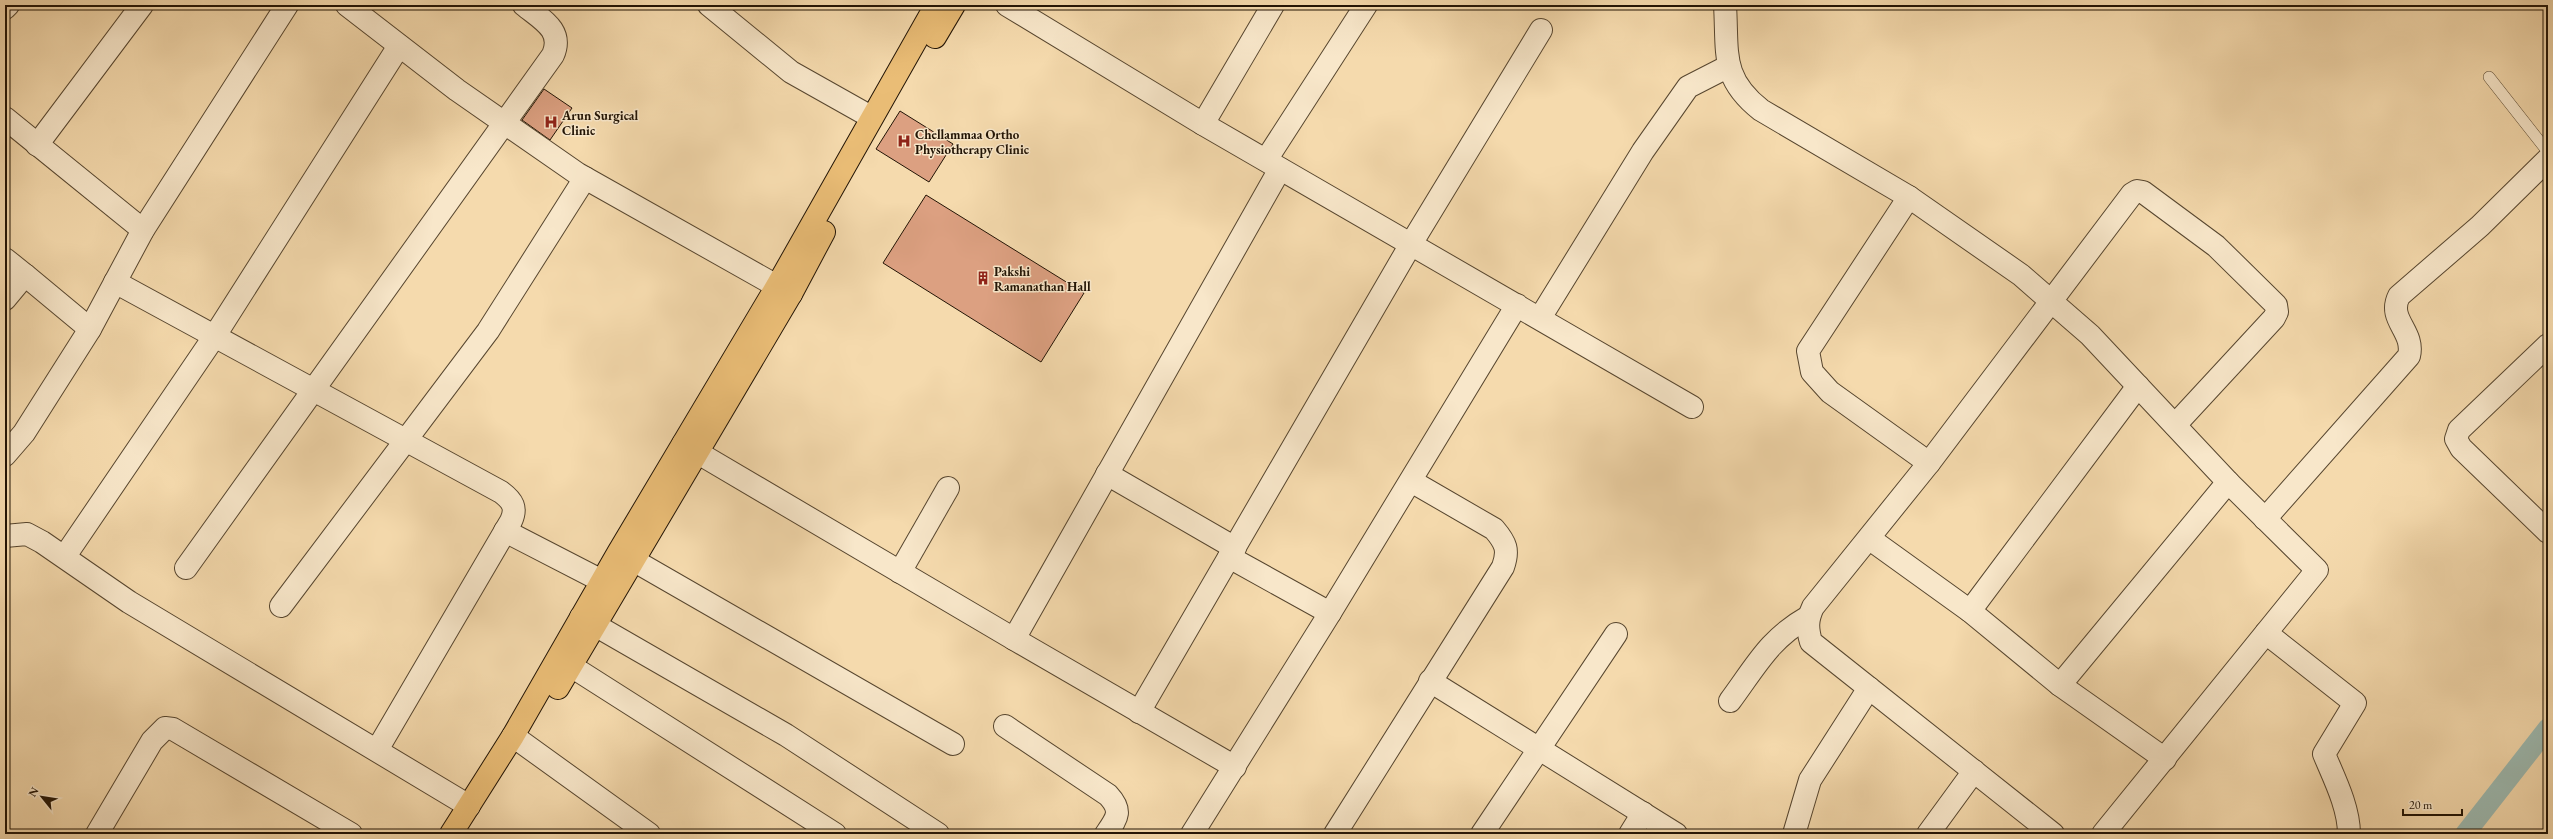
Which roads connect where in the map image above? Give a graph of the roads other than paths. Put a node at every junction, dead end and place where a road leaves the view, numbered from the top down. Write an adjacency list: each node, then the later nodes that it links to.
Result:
1 (8, 5): 13 (street)
2 (142, 5): 22 (street)
3 (287, 5): 28 (street)
4 (346, 5): 15 (street)
5 (524, 5): 20 (street)
6 (709, 5): 18 (street)
7 (936, 5): 18 (main road)
8 (954, 5): 33 (main road)
9 (1007, 5): 21 (street)
10 (1273, 5): 21 (street)
11 (1366, 5): 25 (street)
12 (1725, 5): 16 (street)
13 (5, 8)
14 (1541, 30): 29 (street)
15 (399, 46): 20 (street); 39 (street)
16 (1724, 68): 27 (street); 37 (street)
17 (2489, 77): 23 (lane)
18 (871, 117): 33 (main road)
19 (5, 118): 22 (street)
20 (505, 121): 26 (street); 42 (street)
21 (1203, 124): 25 (street)
22 (37, 145): 28 (street)
23 (2548, 152)
24 (2548, 159): 53 (street)
25 (1273, 164): 29 (street); 49 (street)
26 (585, 178): 33 (street); 45 (street)
27 (1909, 197): 35 (street); 48 (street)
28 (143, 230): 32 (street)
29 (1411, 244): 36 (street); 58 (street)
30 (5, 259): 31 (street)
31 (25, 275): 34 (street); 38 (street)
32 (115, 282): 38 (street); 39 (street)
33 (784, 290): 46 (main road)
34 (5, 299)
35 (2051, 301): 41 (street); 44 (street); 48 (street)
36 (1517, 305): 37 (street); 50 (street)
37 (1540, 318): 43 (street)
38 (90, 329): 47 (street)
39 (214, 337): 42 (street); 59 (street)
40 (2548, 345): 55 (street)
41 (2138, 386): 44 (street); 65 (street)
42 (314, 392): 45 (street); 61 (street)
43 (1692, 408)
44 (2175, 425): 51 (street)
45 (407, 441): 54 (street); 64 (street)
46 (690, 448): 60 (main road); 62 (street); 63 (main road)
47 (5, 455)
48 (1929, 463): 57 (street)
49 (1107, 474): 58 (street); 71 (street)
50 (1411, 481): 66 (street); 73 (street)
51 (2228, 482): 53 (street); 74 (street)
52 (948, 488): 62 (street)
53 (2265, 519): 69 (street)
54 (505, 531): 63 (street); 82 (street)
55 (2548, 532)
56 (5, 536): 59 (street)
57 (1870, 539): 65 (street); 67 (street)
58 (1232, 552): 66 (street); 77 (street)
59 (65, 556): 82 (street)
60 (633, 560): 68 (main road); 80 (street)
61 (186, 568)
62 (900, 572): 71 (street)
63 (602, 581): 68 (main road)
64 (281, 606)
65 (1970, 611): 74 (street)
66 (1330, 613): 84 (street)
67 (1808, 617): 75 (street); 76 (street)
68 (588, 621): 72 (main road); 94 (street)
69 (2266, 633): 83 (street); 105 (street)
70 (1616, 634): 81 (street)
71 (1014, 639): 77 (street)
72 (563, 670): 79 (main road); 93 (street)
73 (1430, 680): 81 (street); 97 (street)
74 (2060, 684): 83 (street)
75 (1869, 688): 85 (street); 101 (street)
76 (1730, 701)
77 (1139, 712): 84 (street)
78 (1005, 726): 95 (street)
79 (520, 740): 86 (main road); 91 (main road); 92 (street)
80 (953, 744)
81 (1539, 748): 87 (street); 98 (street)
82 (377, 750): 86 (street)
83 (2164, 760): 104 (street)
84 (1235, 767): 96 (street)
85 (1974, 771): 102 (street); 103 (street)
86 (469, 806): 90 (main road)
87 (1643, 813): 99 (street); 100 (street)
88 (97, 834): 89 (street)
89 (351, 834)
90 (450, 834)
91 (468, 834)
92 (649, 834)
93 (835, 834)
94 (938, 834)
95 (1106, 834)
96 (1192, 834)
97 (1335, 834)
98 (1482, 834)
99 (1630, 834)
100 (1676, 834)
101 (1794, 834)
102 (1928, 834)
103 (2053, 834)
104 (2103, 834)
105 (2349, 834)

